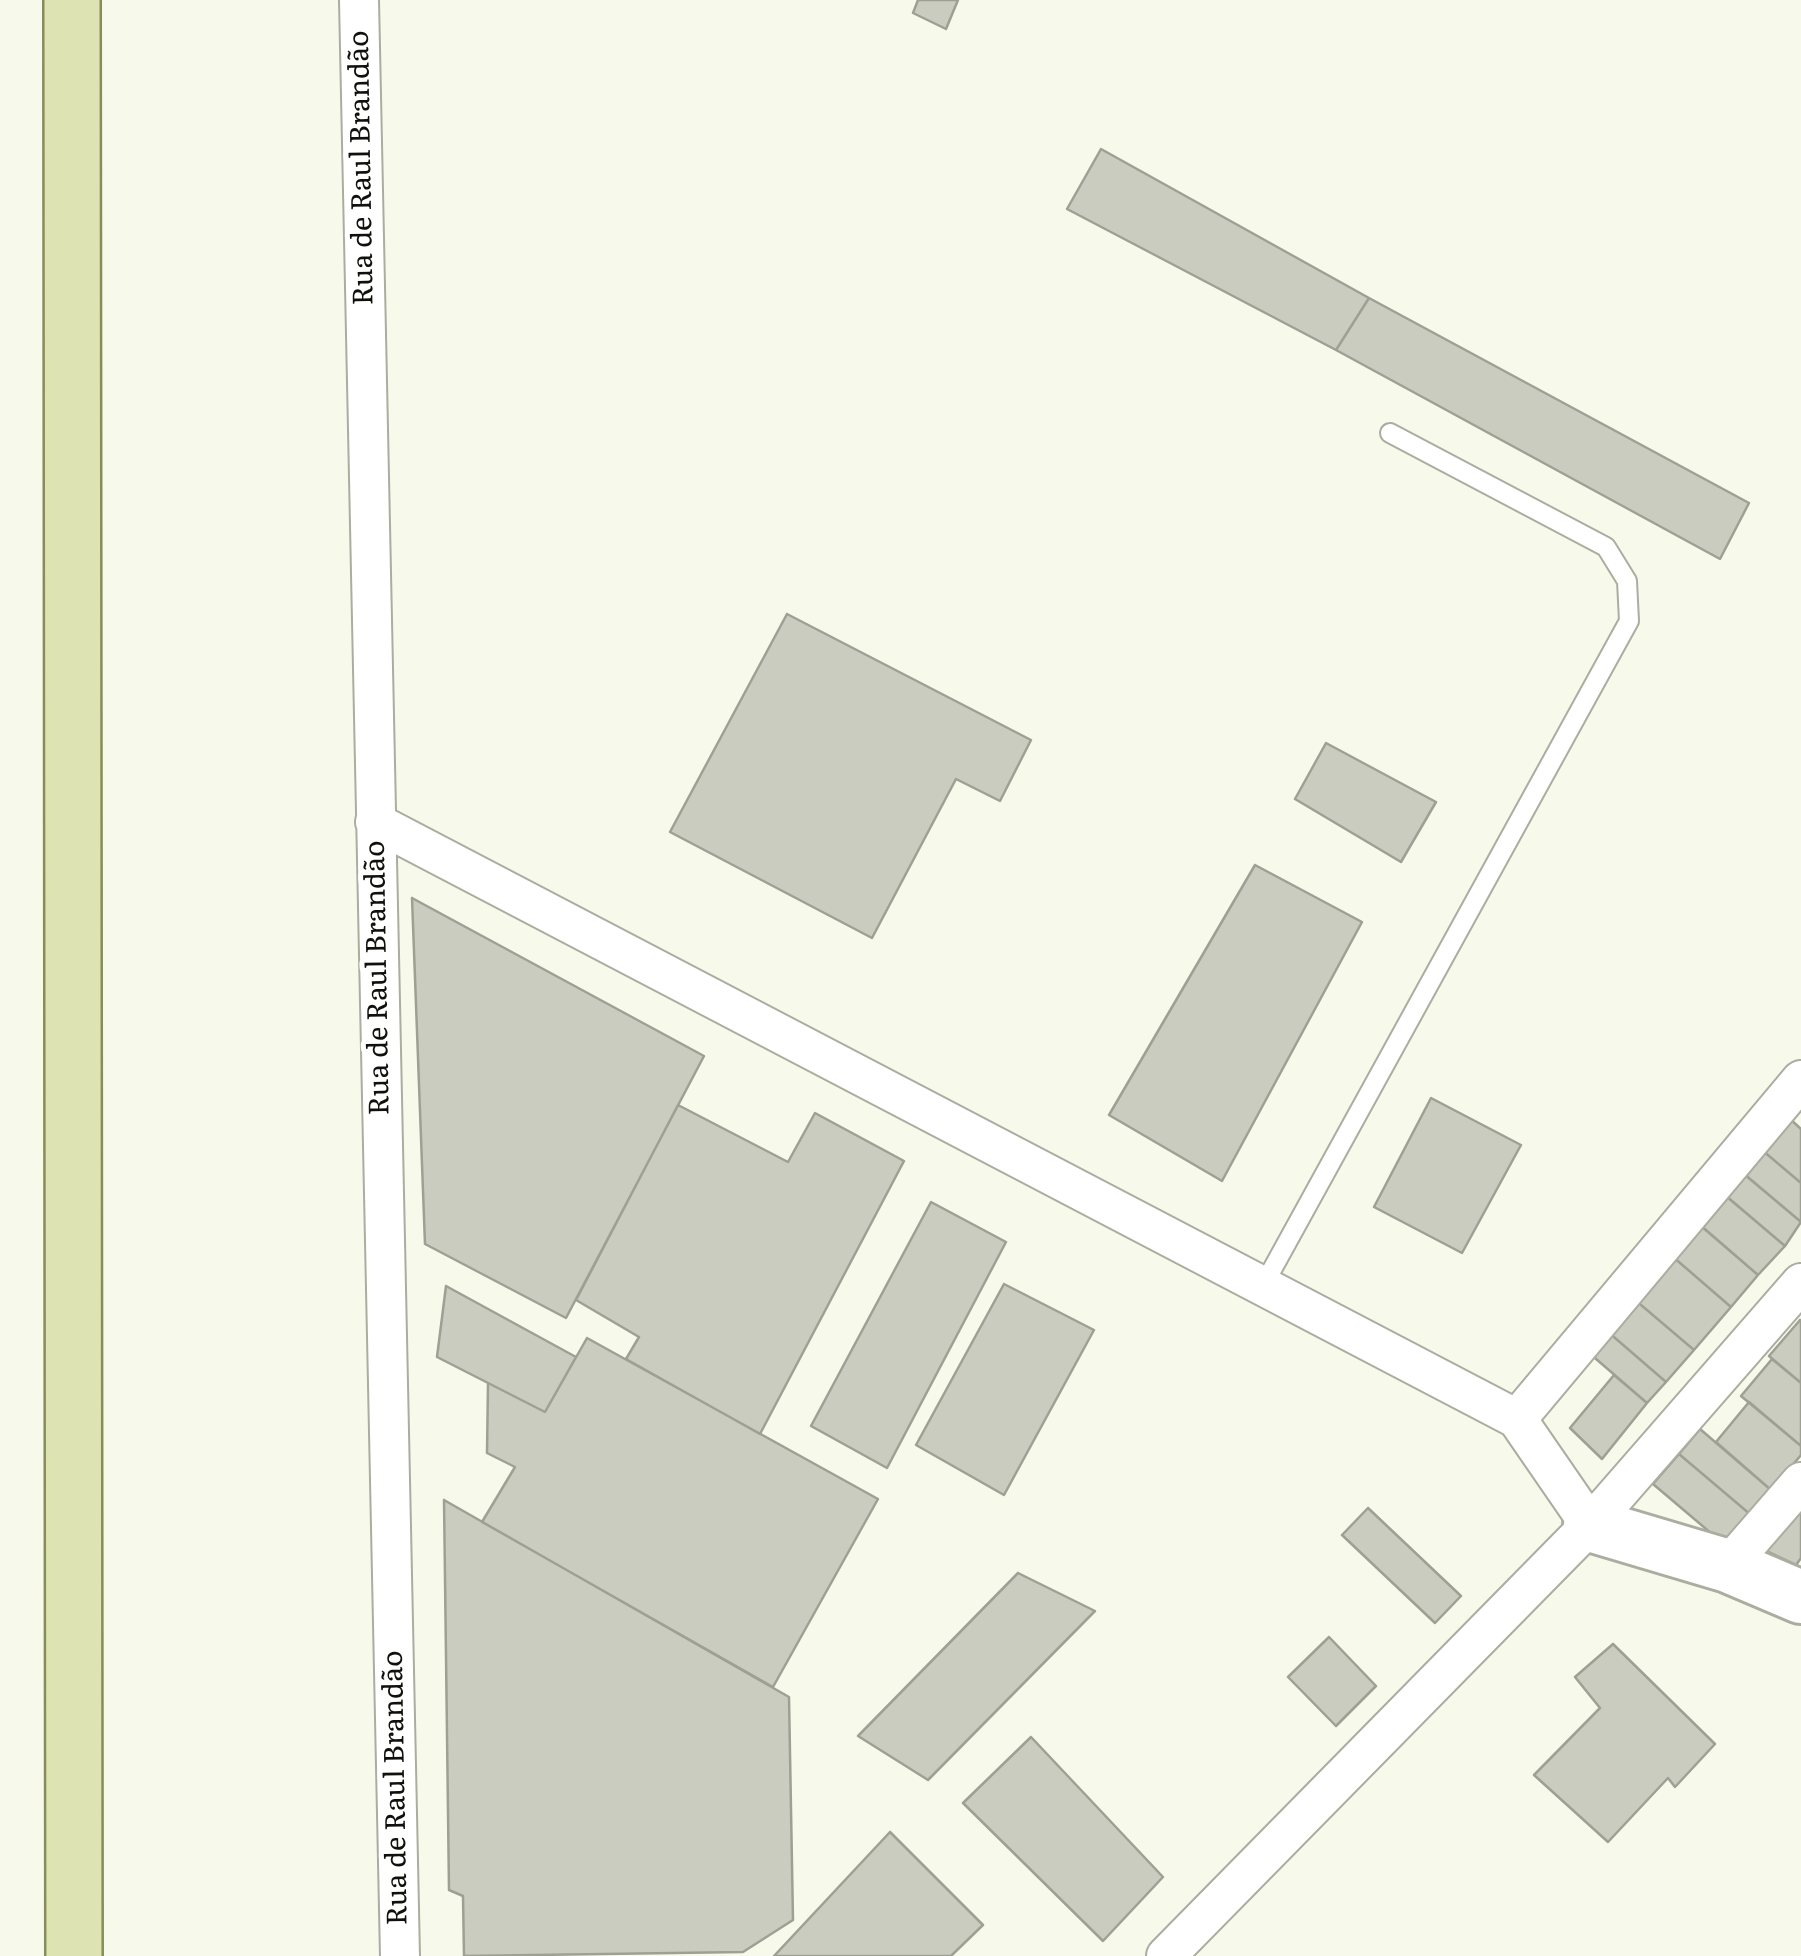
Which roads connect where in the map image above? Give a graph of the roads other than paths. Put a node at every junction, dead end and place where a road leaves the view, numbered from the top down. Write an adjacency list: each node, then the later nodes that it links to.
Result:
1 (72, 0): 13 (main road)
2 (359, 0): 4 (street, Rua de Raul Brandão)
3 (1390, 433): 7 (lane)
4 (375, 822): 7 (street); 14 (street, Rua de Raul Brandão)
5 (1801, 1080): 8 (street)
6 (1801, 1283): 10 (street)
7 (1263, 1286): 8 (street)
8 (1517, 1418): 10 (street)
9 (1801, 1482): 11 (street)
10 (1590, 1526): 11 (street); 15 (street)
11 (1728, 1566): 12 (street)
12 (1801, 1597)
13 (74, 1956)
14 (400, 1956)
15 (1166, 1956)

